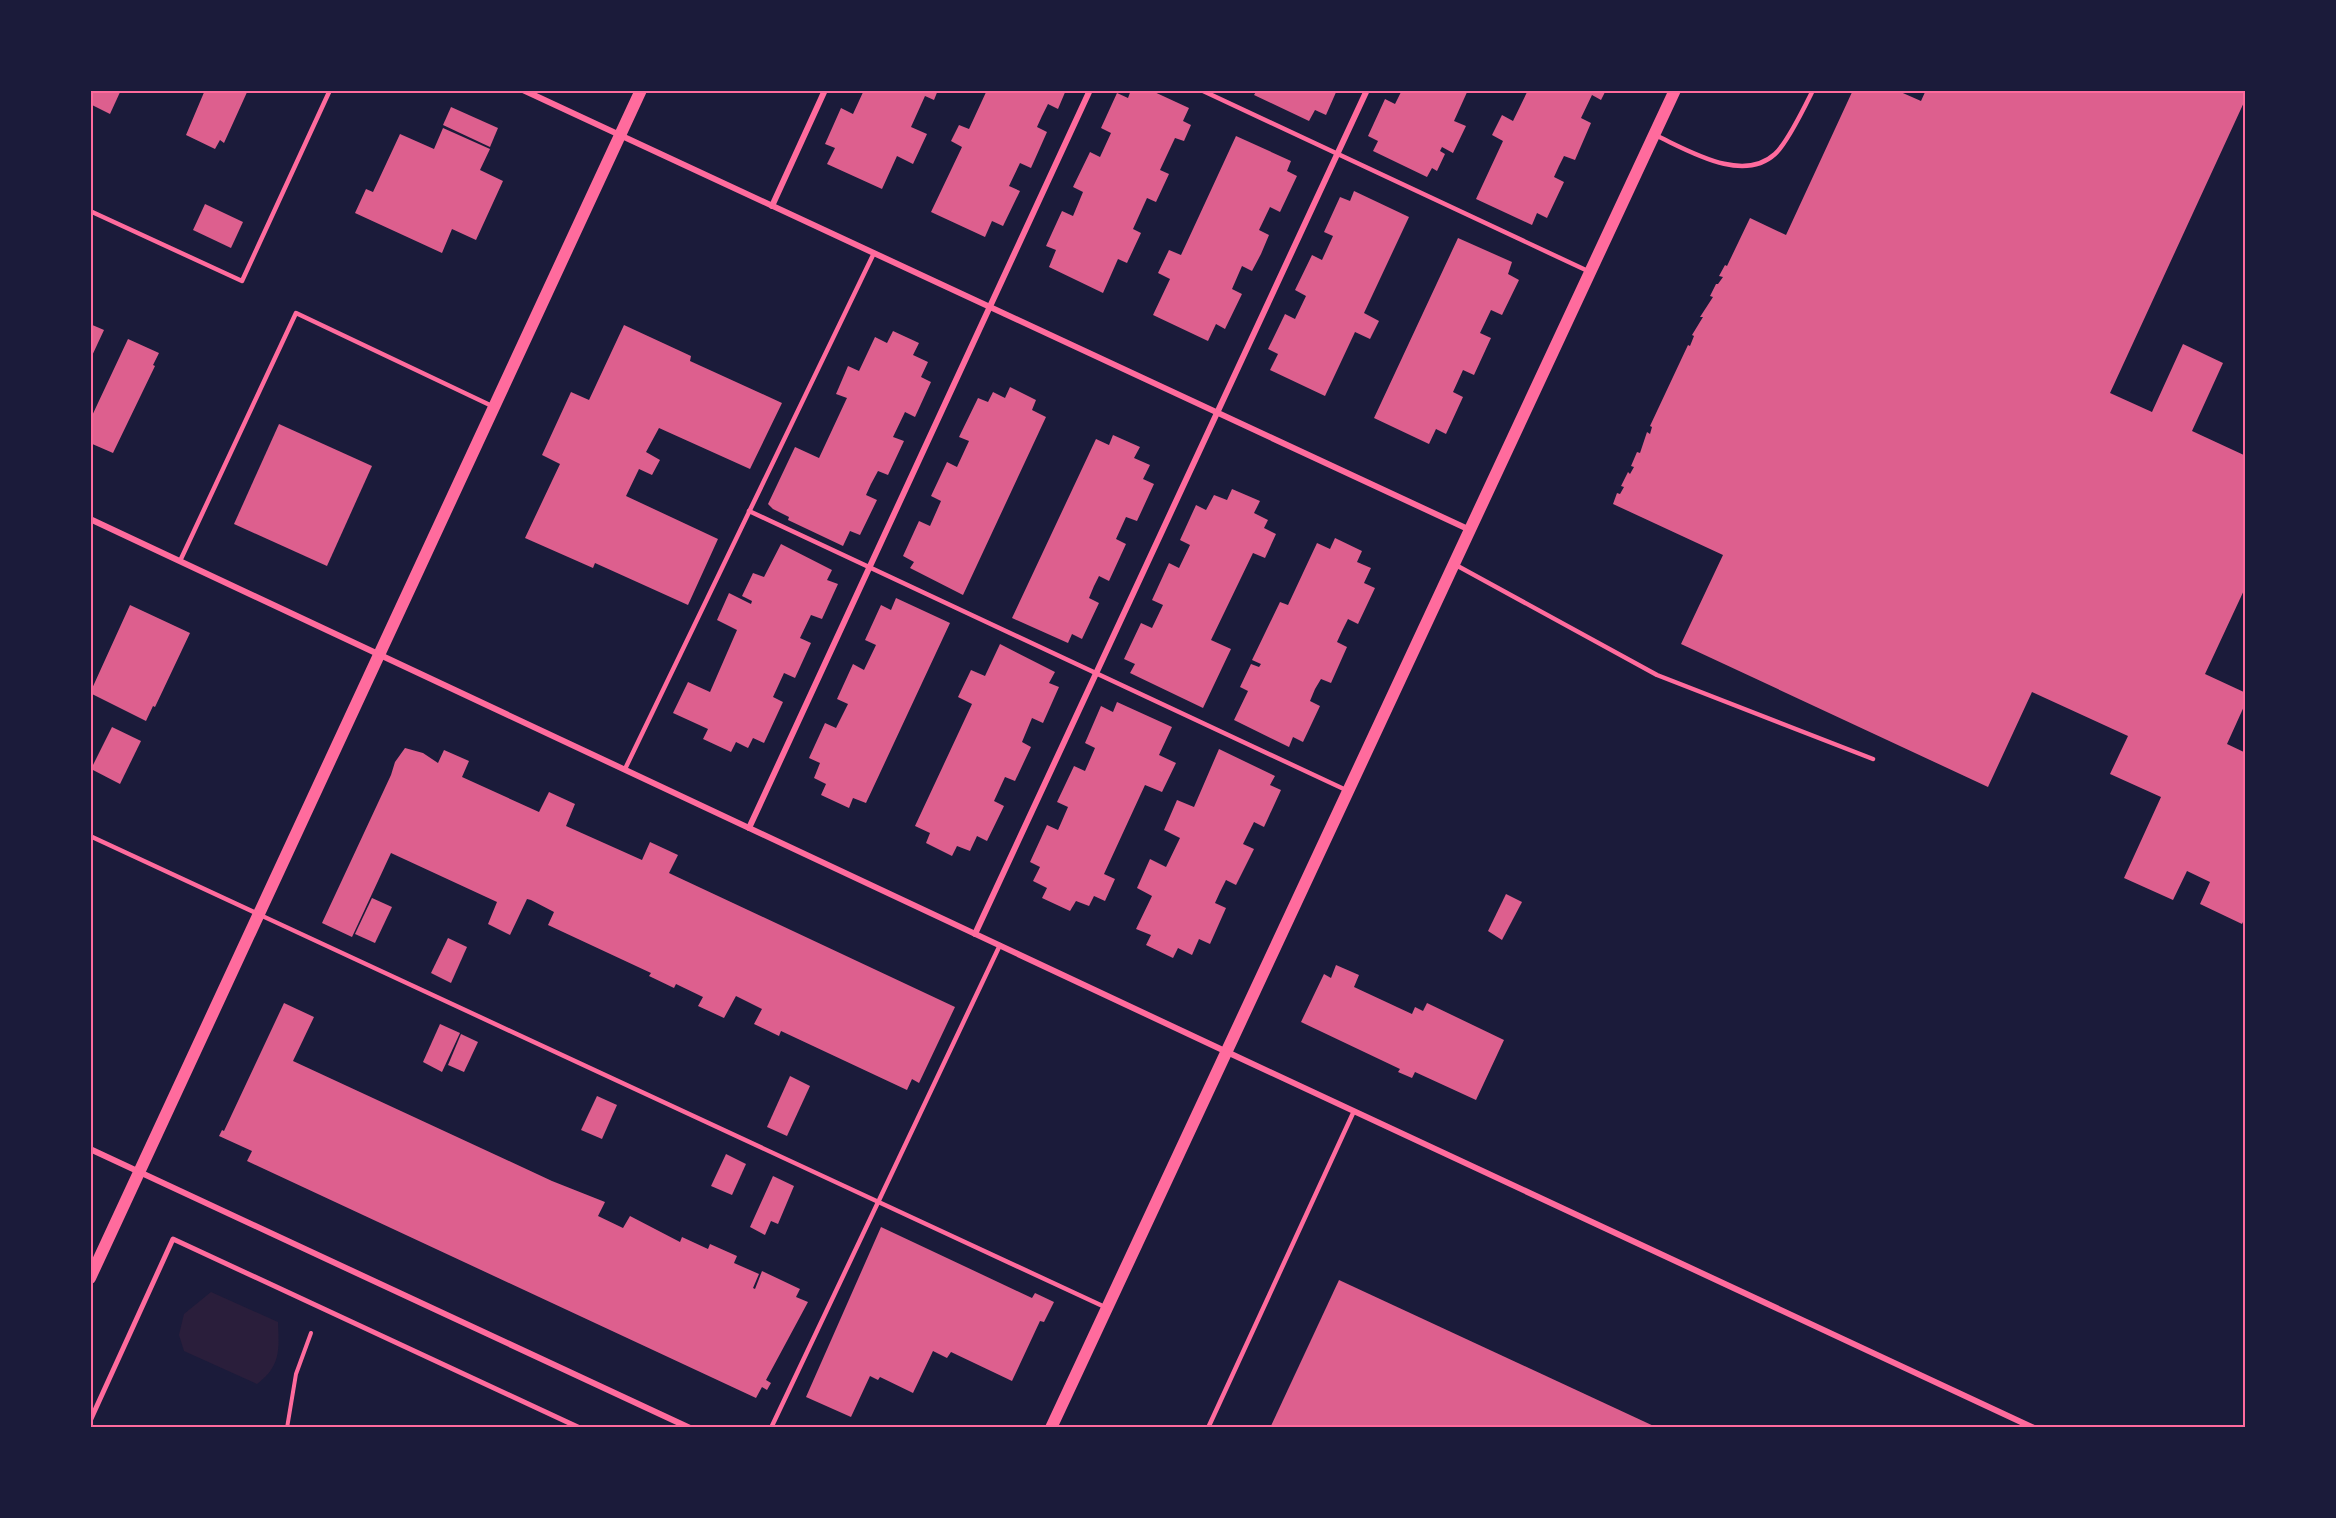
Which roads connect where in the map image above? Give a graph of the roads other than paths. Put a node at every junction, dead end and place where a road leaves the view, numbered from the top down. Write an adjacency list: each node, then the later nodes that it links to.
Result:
1 (330, 90): 14 (lane)
2 (523, 90): 11 (street)
3 (641, 90): 11 (main road)
4 (825, 90): 13 (street)
5 (1090, 90): 17 (street)
6 (1202, 90): 12 (lane)
7 (1367, 90): 12 (street)
8 (1675, 90): 10 (main road)
9 (1813, 90): 10 (lane)
10 (1654, 134): 16 (main road)
11 (620, 135): 13 (street); 18 (main road)
12 (1338, 154): 16 (lane); 19 (street)
13 (772, 206): 15 (street)
14 (90, 211)
15 (874, 253): 17 (street); 20 (lane)
16 (1590, 272): 22 (main road)
17 (990, 306): 19 (street); 25 (street)
18 (494, 407): 23 (lane); 26 (main road)
19 (1218, 413): 22 (street); 27 (street)
20 (749, 511): 25 (lane); 29 (lane)
21 (90, 519): 23 (street)
22 (1470, 530): 24 (main road)
23 (180, 561): 26 (street)
24 (1454, 564): 28 (lane); 30 (main road)
25 (870, 568): 27 (lane); 31 (street)
26 (380, 655): 29 (street); 33 (main road)
27 (1096, 674): 30 (lane); 34 (street)
28 (1873, 759)
29 (625, 769): 31 (street)
30 (1348, 791): 36 (main road)
31 (749, 828): 34 (street)
32 (90, 836): 33 (lane)
33 (259, 914): 39 (main road); 40 (lane)
34 (975, 934): 35 (street)
35 (1000, 945): 36 (street); 40 (lane)
36 (1227, 1052): 37 (street); 42 (main road)
37 (1354, 1111): 44 (street); 49 (lane)
38 (90, 1149): 39 (street)
39 (140, 1172): 41 (main road); 46 (street)
40 (878, 1202): 42 (lane); 47 (lane)
41 (90, 1278)
42 (1107, 1308): 48 (main road)
43 (90, 1421): 45 (street)
44 (2029, 1427)
45 (580, 1428)
46 (690, 1428)
47 (771, 1428)
48 (1051, 1428)
49 (1208, 1428)

